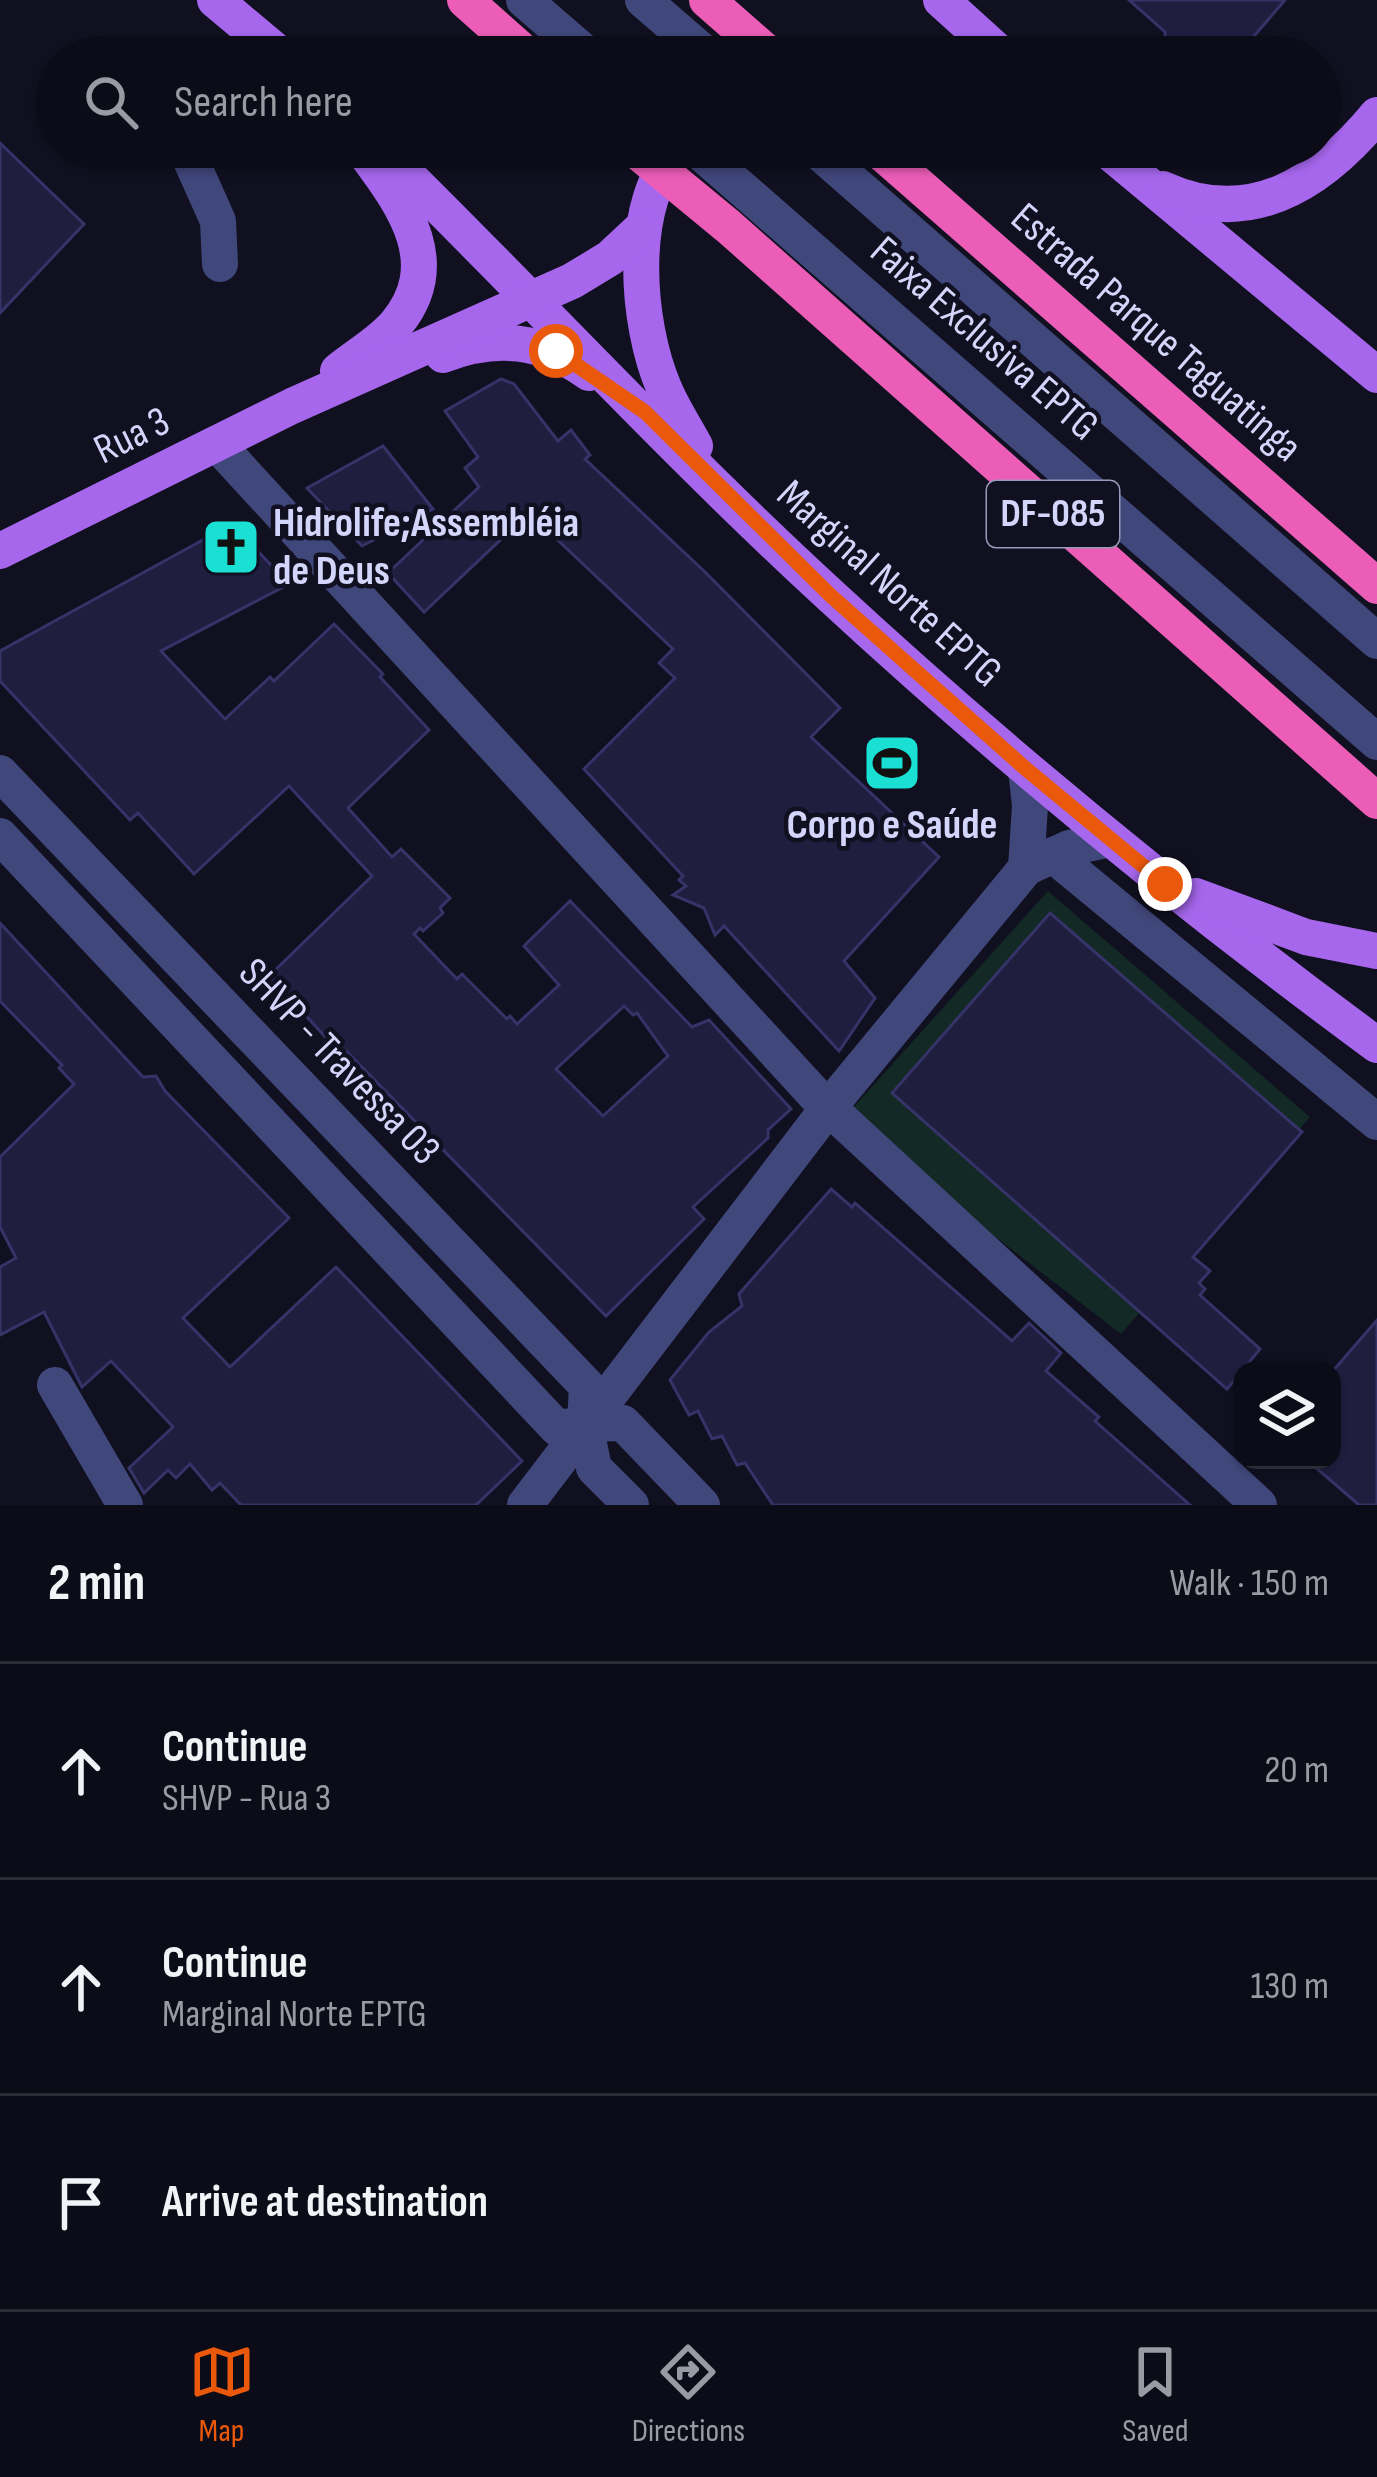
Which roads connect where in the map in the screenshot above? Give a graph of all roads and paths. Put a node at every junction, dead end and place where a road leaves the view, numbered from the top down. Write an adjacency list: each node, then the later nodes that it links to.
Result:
1 (215, 0): 7 (main road)
2 (465, 0): 8 (highway)
3 (524, 0): 9 (street)
4 (643, 0): 10 (street)
5 (707, 0): 11 (highway)
6 (941, 0): 12 (main road)
7 (258, 36)
8 (505, 36)
9 (566, 36)
10 (685, 36)
11 (748, 36)
12 (981, 36)
13 (1377, 115): 14 (main road)
14 (1341, 154)
15 (194, 168): 27 (street)
16 (374, 168): 30 (main road)
17 (401, 168): 28 (main road, Marginal Norte EPTG)
18 (657, 168): 40 (highway, DF-085)
19 (666, 168): 26 (main road)
20 (718, 168): 37 (street, Faixa Exclusiva EPTG)
21 (838, 168): 36 (street, Faixa Exclusiva EPTG)
22 (899, 168): 35 (highway, Estrada Parque Taguatinga)
23 (1125, 168): 25 (main road)
24 (1319, 168): 25 (main road)
25 (1132, 175): 29 (main road)
26 (641, 230): 28 (main road); 33 (main road)
27 (220, 264)
28 (533, 297): 30 (main road); 31 (main road, Marginal Norte EPTG)
29 (1377, 375)
30 (303, 400): 31 (main road); 32 (main road, Rua 3)
31 (645, 412): 33 (main road, Marginal Norte EPTG)
32 (217, 444): 34 (main road, Rua 3); 47 (street)
33 (717, 486): 38 (main road, Marginal Norte EPTG)
34 (0, 551)
35 (1377, 586)
36 (1377, 640)
37 (1377, 742)
38 (1026, 769): 42 (main road, Marginal Norte EPTG); 43 (street)
39 (0, 773): 50 (street, SHVP - Travessa 03)
40 (1377, 801)
41 (0, 836): 50 (street)
42 (1111, 839): 43 (street); 44 (main road, Marginal Norte EPTG)
43 (1040, 861): 47 (street); 48 (street)
44 (1165, 884): 45 (main road); 46 (main road, Marginal Norte EPTG)
45 (1377, 951)
46 (1377, 1046)
47 (828, 1108): 50 (street); 55 (street)
48 (1377, 1122)
49 (55, 1385): 51 (street)
50 (585, 1424): 52 (street); 53 (street, SHVP - Travessa 03); 54 (street)
51 (124, 1505)
52 (525, 1505)
53 (631, 1505)
54 (702, 1505)
55 (1259, 1505)

